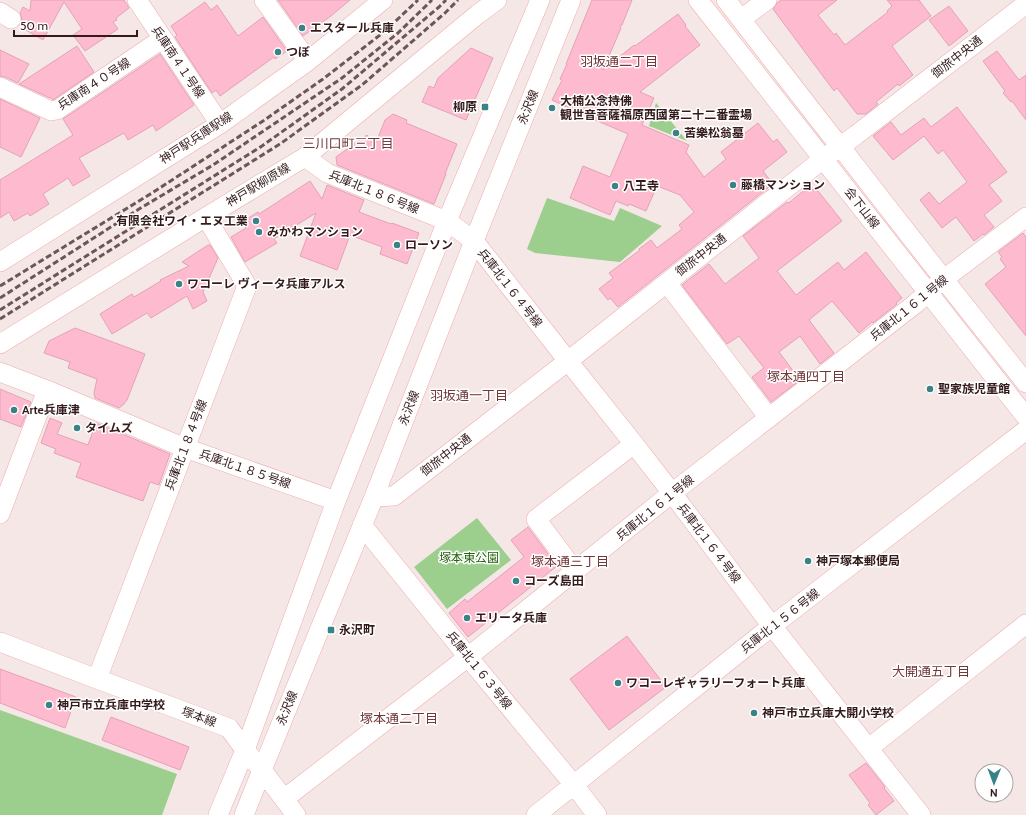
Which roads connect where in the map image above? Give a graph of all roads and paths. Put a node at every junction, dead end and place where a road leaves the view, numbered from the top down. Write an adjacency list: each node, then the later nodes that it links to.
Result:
1 (137, 0): 12 (street, 兵庫南４１号線)
2 (264, 0): 13 (street)
3 (383, 0): 13 (street, 神戸駅兵庫駅線)
4 (497, 0): 17 (street, 神戸駅柳原線)
5 (540, 0): 21 (street, 永沢線)
6 (571, 0): 22 (street, 永沢線)
7 (698, 0): 18 (street, 会下山線)
8 (726, 0): 11 (street, 会下山線)
9 (767, 0): 11 (street)
10 (1020, 9): 16 (street, 御旅中央通)
11 (741, 19): 16 (street, 会下山線)
12 (162, 39): 14 (street, 兵庫南４０号線); 15 (street, 兵庫南４１号線)
13 (308, 61): 15 (street, 神戸駅兵庫駅線)
14 (0, 87)
15 (220, 124): 23 (street, 神戸駅兵庫駅線)
16 (840, 146): 18 (street, 御旅中央通); 24 (street, 会下山線)
17 (305, 157): 20 (street, 神戸駅柳原線); 21 (street, 兵庫北１８６号線)
18 (823, 159): 25 (street, 御旅中央通); 26 (street, 会下山線)
19 (1026, 216): 24 (street, 兵庫北１６１号線)
20 (206, 217): 27 (street, 神戸駅柳原線); 36 (street, 兵庫北１８４号線)
21 (447, 221): 22 (street, 兵庫北１６４号線); 39 (street, 永沢線)
22 (474, 241): 28 (street, 兵庫北１６４号線); 38 (street, 永沢線)
23 (0, 262)
24 (944, 279): 26 (street, 兵庫北１６１号線); 30 (street, 会下山線)
25 (667, 283): 28 (street, 御旅中央通); 33 (street)
26 (928, 293): 32 (street, 会下山線); 33 (street, 兵庫北１６１号線)
27 (0, 344)
28 (568, 362): 35 (street, 兵庫北１６４号線); 38 (street, 御旅中央通)
29 (0, 372): 31 (street, 兵庫北１８５号線)
30 (1026, 383)
31 (47, 390): 36 (street, 兵庫北１８５号線); 40 (street)
32 (1026, 417)
33 (769, 418): 37 (street, 兵庫北１６１号線)
34 (1026, 430): 44 (street, 兵庫北１５６号線)
35 (634, 444): 37 (street, 兵庫北１６４号線); 42 (street)
36 (185, 448): 39 (street, 兵庫北１８５号線); 47 (street, 兵庫北１８４号線)
37 (672, 493): 42 (street, 兵庫北１６１号線); 44 (street, 兵庫北１６４号線)
38 (374, 498): 41 (street, 永沢線)
39 (336, 501): 49 (street, 永沢線)
40 (0, 514)
41 (362, 525): 46 (street, 兵庫北１６３号線); 50 (street, 永沢線)
42 (576, 571): 46 (street, 兵庫北１６１号線)
43 (1026, 624): 48 (street)
44 (772, 626): 48 (street, 兵庫北１６４号線); 51 (street, 兵庫北１５６号線)
45 (0, 642): 47 (street, 塚本線)
46 (468, 657): 51 (street, 兵庫北１６３号線); 52 (street, 兵庫北１６１号線)
47 (97, 679): 49 (street, 塚本線)
48 (869, 748): 58 (street, 兵庫北１６４号線)
49 (245, 750): 50 (street, 塚本線); 53 (street, 永沢線)
50 (262, 770): 52 (street, 塚本線); 54 (street, 永沢線)
51 (574, 785): 56 (street, 兵庫北１５６号線); 57 (street, 兵庫北１６３号線)
52 (284, 799): 55 (street, 塚本線)
53 (218, 815)
54 (244, 815)
55 (296, 815)
56 (536, 815)
57 (597, 815)
58 (921, 815)

